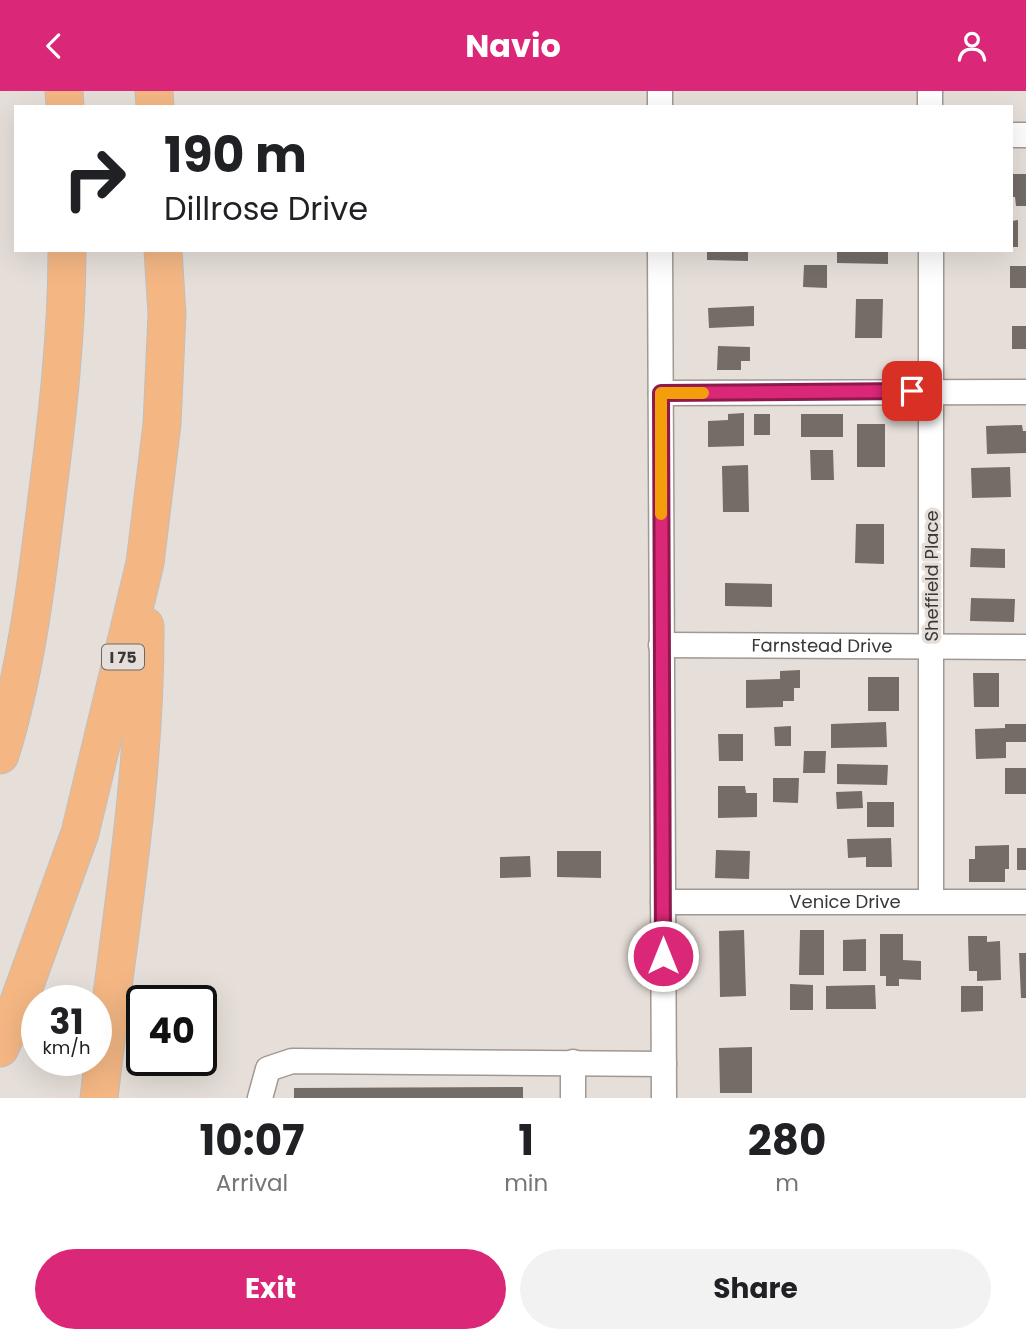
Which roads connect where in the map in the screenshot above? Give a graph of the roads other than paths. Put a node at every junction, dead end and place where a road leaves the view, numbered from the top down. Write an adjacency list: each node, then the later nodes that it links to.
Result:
1 (67, 252): 12 (highway)
2 (163, 252): 8 (highway, I 75 / I 75)
3 (660, 252): 7 (street)
4 (931, 252): 5 (street, Sheffield Place)
5 (931, 391): 6 (street); 7 (street); 10 (street, Sheffield Place)
6 (1026, 392)
7 (661, 393): 9 (street)
8 (145, 563): 18 (highway, I 75 / I 75); 21 (highway)
9 (662, 645): 10 (street, Farnstead Drive); 16 (street)
10 (932, 646): 11 (street, Farnstead Drive); 15 (street, Sheffield Place)
11 (1026, 647)
12 (18, 689): 13 (highway); 14 (highway)
13 (0, 726)
14 (0, 755)
15 (931, 901): 16 (street, Venice Drive); 17 (street, Venice Drive)
16 (663, 902): 20 (street)
17 (1026, 902)
18 (0, 1048)
19 (573, 1062): 20 (street); 22 (street); 23 (street)
20 (664, 1064): 24 (street)
21 (99, 1098)
22 (260, 1098)
23 (573, 1098)
24 (664, 1098)

